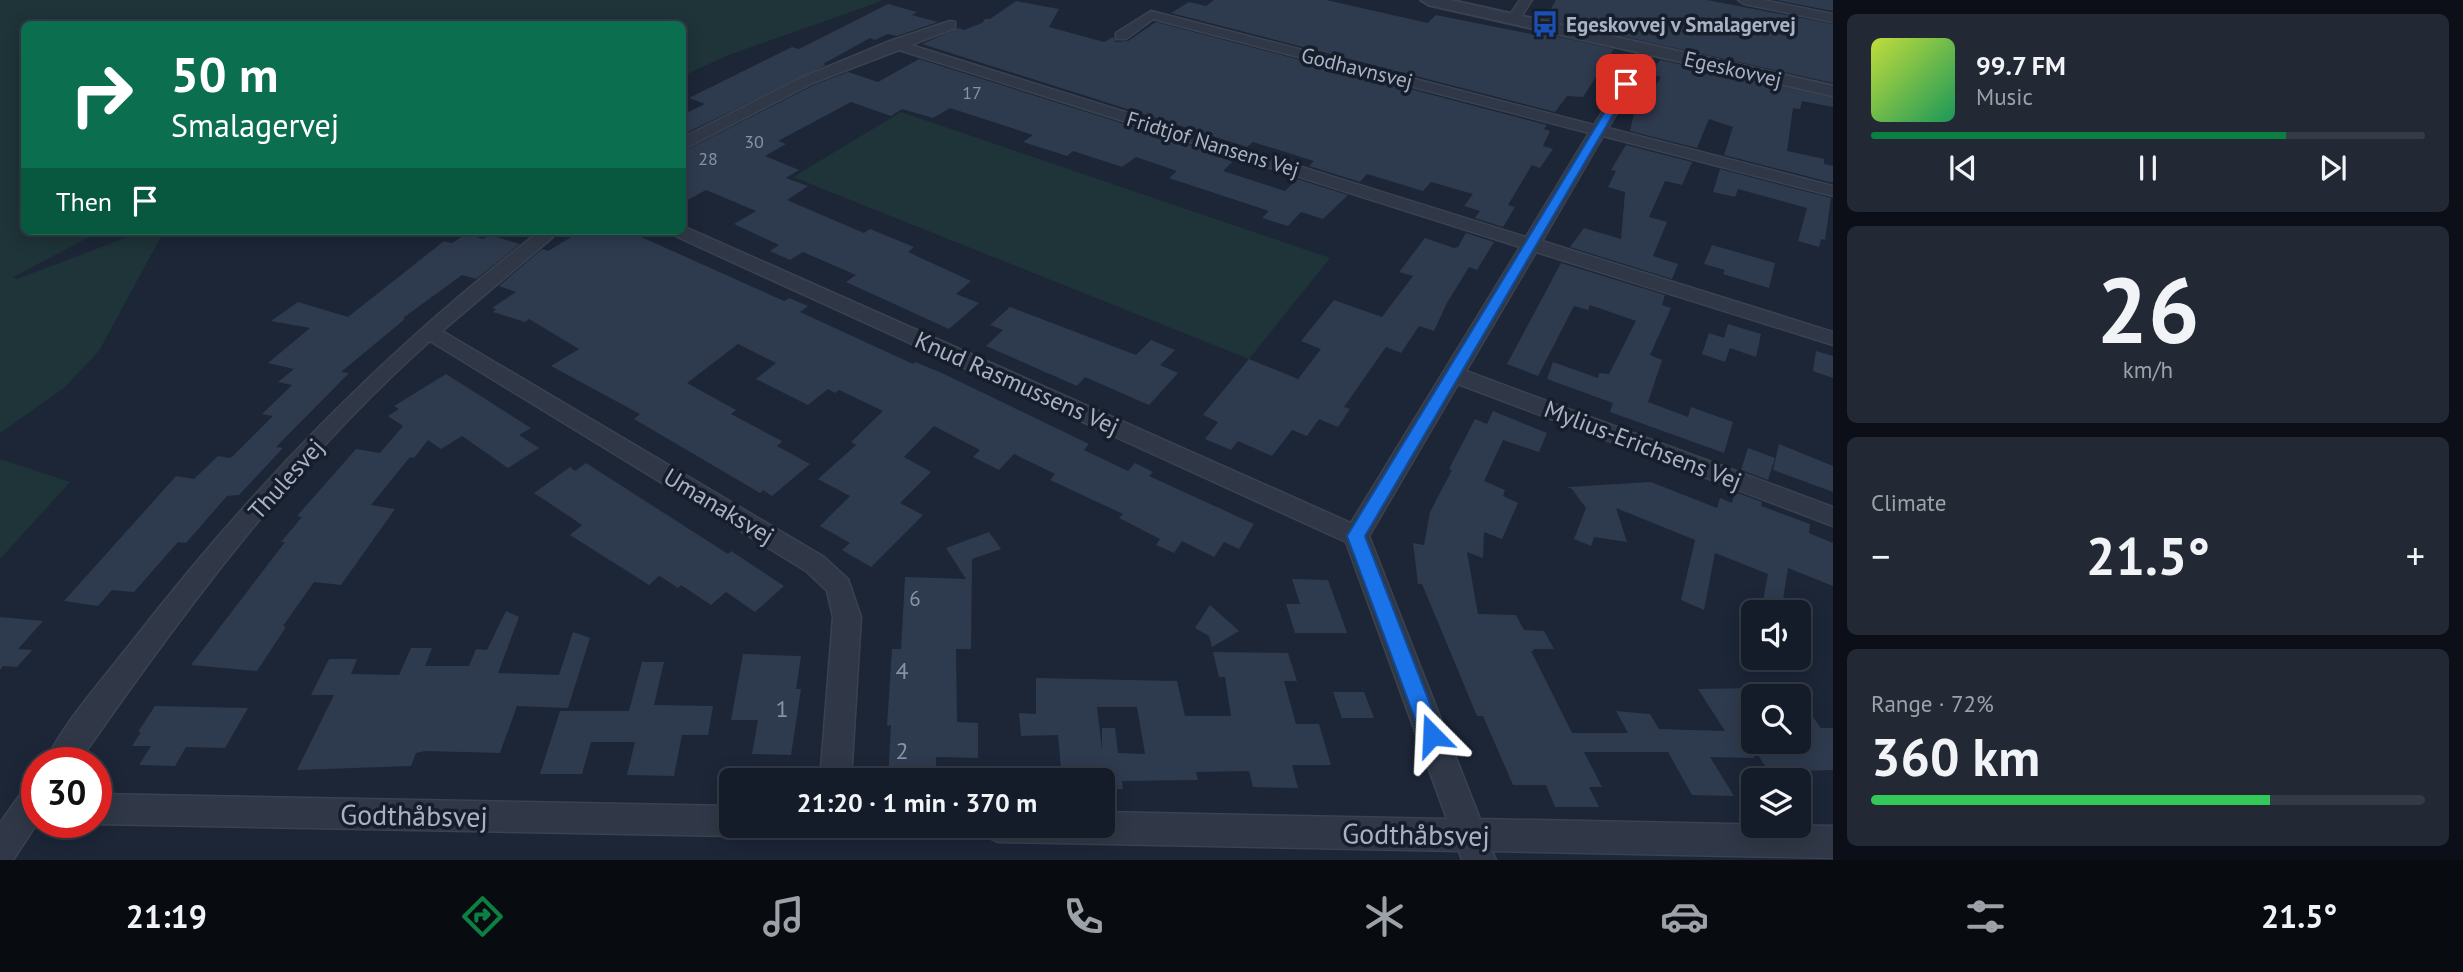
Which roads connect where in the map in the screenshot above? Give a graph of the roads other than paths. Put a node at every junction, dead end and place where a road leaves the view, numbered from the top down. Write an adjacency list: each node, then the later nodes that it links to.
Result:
1 (1429, 0): 5 (street, Egeskovvej)
2 (1526, 0): 5 (street)
3 (1744, 0): 4 (street)
4 (1833, 18)
5 (1513, 19): 9 (street, Egeskovvej)
6 (950, 25): 8 (street)
7 (1121, 36): 11 (street, Godhavnsvej)
8 (895, 44): 12 (street); 16 (street, Fridtjof Nansens Vej)
9 (1647, 50): 10 (street, Egeskovvej); 11 (street)
10 (1833, 91)
11 (1598, 130): 13 (street, Godhavnsvej); 16 (street)
12 (686, 143)
13 (1833, 191)
14 (546, 235): 17 (street, Thulesvej)
15 (686, 235): 21 (street, Knud Rasmussens Vej)
16 (1531, 243): 18 (street, Fridtjof Nansens Vej); 19 (street)
17 (428, 331): 22 (street, Thulesvej); 23 (street, Umanaksvej)
18 (1833, 338)
19 (1453, 374): 20 (street, Mylius-Erichsens Vej); 21 (street)
20 (1833, 517)
21 (1356, 536): 29 (street)
22 (71, 747)
23 (837, 768)
24 (112, 809): 25 (street, Godthåbsvej)
25 (719, 821)
26 (21, 822): 30 (street)
27 (1115, 831): 29 (street, Godthåbsvej)
28 (1833, 842): 29 (street, Godthåbsvej)
29 (1474, 847)
30 (0, 850)

